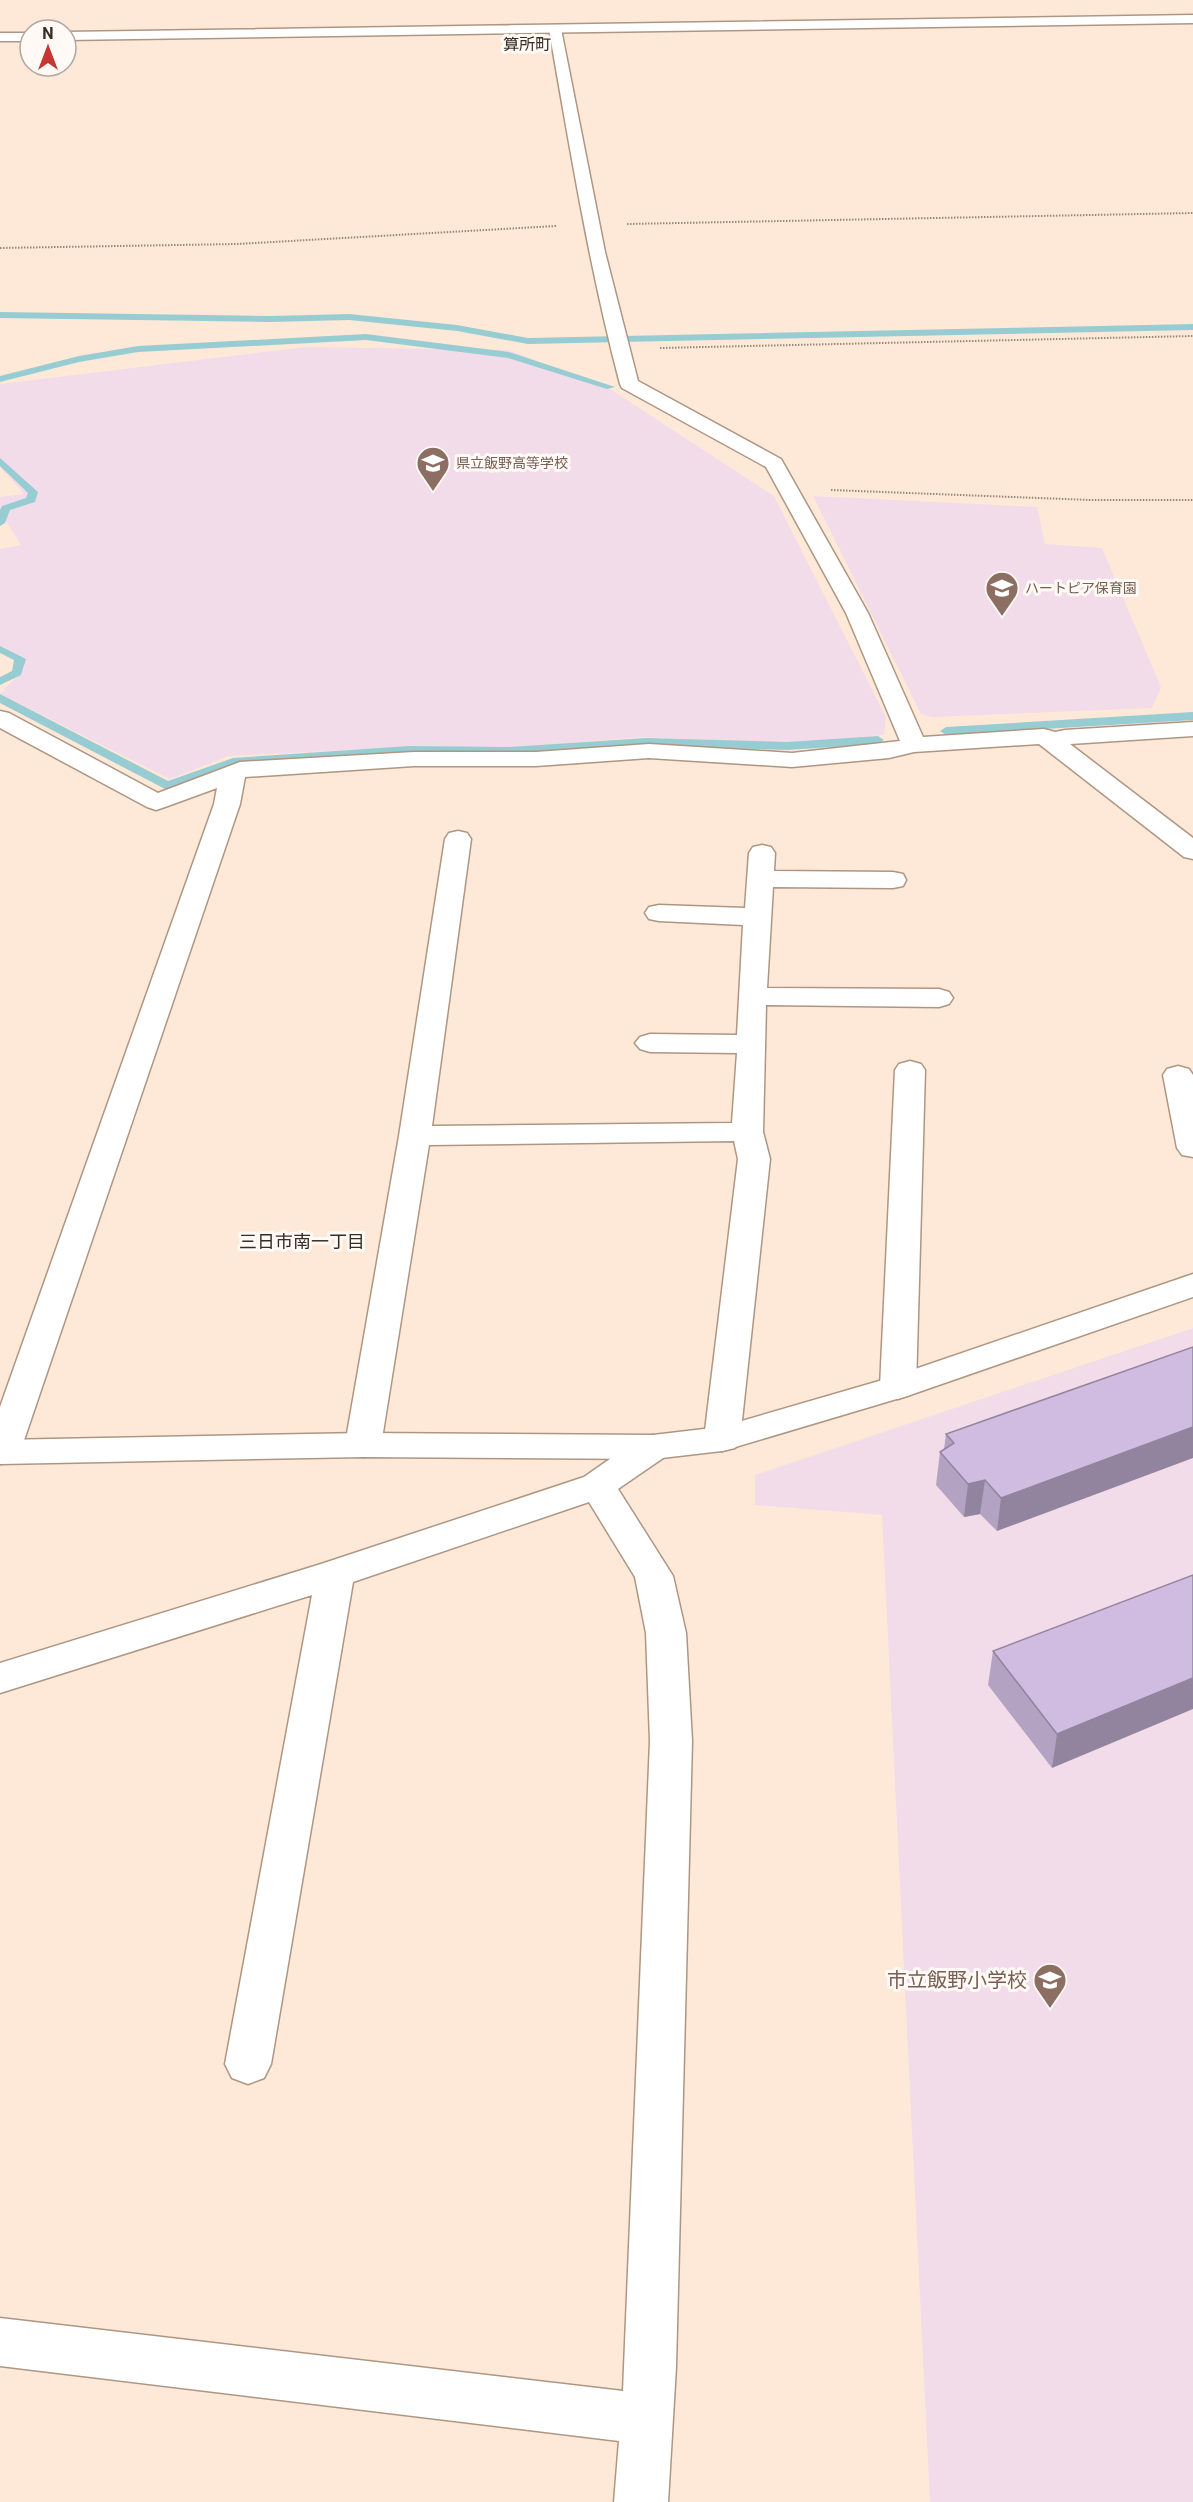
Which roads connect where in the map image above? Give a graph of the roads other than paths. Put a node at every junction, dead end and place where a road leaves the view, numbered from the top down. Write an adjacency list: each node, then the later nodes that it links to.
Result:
1 (1193, 19): 2 (street)
2 (555, 29): 3 (street); 9 (street)
3 (78, 36)
4 (18, 37): 5 (street)
5 (0, 38)
6 (0, 718): 10 (street)
7 (1193, 729): 8 (street)
8 (1050, 741): 9 (street); 12 (street)
9 (914, 745): 10 (street)
10 (233, 773): 30 (street)
11 (458, 839): 23 (street)
12 (1193, 851)
13 (893, 880): 15 (street)
14 (659, 913): 15 (street)
15 (758, 917): 16 (street)
16 (754, 996): 17 (street); 19 (street)
17 (939, 998)
18 (650, 1042): 19 (street)
19 (752, 1044): 22 (street)
20 (910, 1070): 26 (street)
21 (1178, 1075): 24 (street)
22 (747, 1132): 23 (street); 27 (street)
23 (415, 1136): 28 (street)
24 (1193, 1148)
25 (1193, 1285): 26 (street)
26 (898, 1387): 27 (street)
27 (722, 1439): 29 (street)
28 (363, 1444): 29 (street); 30 (street)
29 (653, 1447): 31 (street)
30 (1, 1452)
31 (597, 1486): 32 (street); 36 (street)
32 (335, 1574): 33 (street); 34 (street)
33 (0, 1678)
34 (248, 2064)
35 (0, 2342): 36 (street)
36 (646, 2420): 37 (street)
37 (641, 2502)

